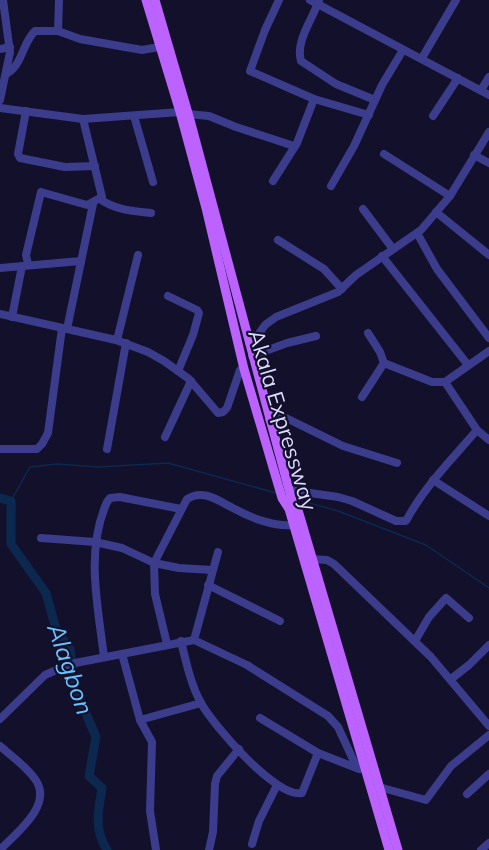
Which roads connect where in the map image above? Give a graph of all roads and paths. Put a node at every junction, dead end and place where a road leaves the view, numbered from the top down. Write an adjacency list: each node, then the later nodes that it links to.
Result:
1 (3, 0): 8 (street)
2 (59, 0): 7 (street)
3 (279, 0): 18 (street)
4 (456, 0): 12 (street)
5 (316, 1): 11 (street); 20 (street)
6 (151, 2): 9 (main road, Akala Expressway); 23 (main road, Akala Expressway)
7 (58, 31): 9 (street); 13 (street)
8 (10, 47): 10 (street); 13 (street)
9 (159, 47): 23 (main road, Akala Expressway)
10 (0, 49)
11 (403, 50): 12 (street); 20 (street)
12 (422, 58): 15 (street)
13 (6, 74): 19 (street)
14 (489, 77): 16 (street)
15 (458, 78): 16 (street); 26 (street)
16 (480, 90): 17 (street)
17 (489, 95)
18 (314, 99): 24 (street); 29 (street)
19 (0, 100)
20 (375, 100): 24 (street)
21 (0, 108): 22 (street)
22 (26, 111): 27 (street); 33 (street)
23 (184, 113): 25 (street); 29 (street); 53 (main road, Akala Expressway)
24 (369, 115): 36 (street)
25 (134, 116): 27 (street); 35 (street)
26 (432, 116)
27 (83, 119): 33 (street)
28 (489, 132): 31 (street)
29 (294, 146): 34 (street)
30 (384, 154): 37 (street)
31 (474, 155): 32 (street); 37 (street)
32 (489, 163)
33 (95, 166): 38 (street)
34 (273, 181)
35 (153, 182)
36 (331, 186)
37 (450, 196): 40 (street)
38 (96, 201): 41 (street); 48 (street); 49 (street)
39 (363, 209): 44 (street)
40 (436, 212): 42 (street); 46 (street)
41 (151, 213)
42 (417, 233): 44 (street); 59 (street)
43 (278, 240): 51 (street)
44 (393, 249): 47 (street)
45 (138, 255): 60 (street)
46 (489, 255)
47 (382, 256): 51 (street); 65 (street)
48 (81, 261): 49 (street); 56 (street)
49 (25, 265): 50 (street); 55 (street)
50 (0, 268)
51 (342, 288): 61 (street)
52 (168, 296): 67 (street)
53 (236, 312): 61 (main road, Akala Expressway); 66 (main road, Akala Expressway)
54 (0, 314): 55 (street)
55 (12, 317): 56 (street)
56 (64, 329): 60 (street); 76 (street)
57 (368, 333): 64 (street)
58 (316, 336): 63 (street)
59 (489, 337)
60 (121, 342): 67 (street); 75 (street)
61 (249, 343): 63 (main road, Akala Expressway)
62 (489, 351): 65 (street)
63 (252, 356): 71 (main road, Akala Expressway)
64 (384, 363): 69 (street); 70 (street)
65 (468, 365): 69 (street)
66 (244, 369): 68 (street); 81 (main road, Akala Expressway)
67 (178, 371): 68 (street)
68 (191, 381): 73 (street)
69 (445, 381): 72 (street)
70 (362, 397)
71 (269, 420): 77 (street); 79 (main road, Akala Expressway)
72 (477, 430): 74 (street); 78 (street)
73 (165, 437)
74 (489, 440)
75 (107, 448)
76 (0, 449)
77 (397, 463)
78 (433, 480): 79 (street); 82 (street)
79 (289, 490): 81 (main road, Akala Expressway)
80 (181, 508): 83 (street); 85 (street); 88 (street)
81 (293, 509): 83 (main road, Akala Expressway); 87 (main road, Akala Expressway)
82 (489, 515)
83 (293, 525): 91 (main road, Akala Expressway)
84 (41, 538): 85 (street)
85 (95, 542): 88 (street); 100 (street)
86 (219, 552): 89 (street)
87 (312, 559): 91 (main road, Akala Expressway); 95 (street)
88 (154, 563): 89 (street); 97 (street)
89 (212, 570): 90 (street)
90 (208, 585): 93 (street); 94 (street)
91 (319, 598): 103 (main road, Akala Expressway)
92 (469, 618): 95 (street)
93 (279, 621)
94 (194, 640): 96 (street); 112 (street)
95 (415, 641): 101 (street)
96 (181, 642): 97 (street); 102 (street)
97 (167, 644): 99 (street)
98 (489, 645): 101 (street)
99 (122, 654): 100 (street); 106 (street)
100 (104, 657): 105 (street)
101 (451, 679): 107 (street)
102 (201, 703): 106 (street); 110 (street)
103 (351, 706): 112 (main road, Akala Expressway); 115 (main road, Akala Expressway)
104 (260, 718): 111 (street)
105 (0, 719)
106 (140, 720): 120 (street)
107 (489, 725)
108 (489, 735): 115 (street)
109 (0, 746): 119 (street)
110 (239, 749): 114 (street); 121 (street)
111 (318, 753): 112 (street); 114 (street)
112 (362, 770): 122 (main road, Akala Expressway)
113 (489, 774): 116 (street)
114 (277, 785): 118 (street)
115 (380, 788): 123 (main road, Akala Expressway)
116 (467, 794)
117 (489, 843): 124 (street)
118 (252, 844)
119 (0, 850)
120 (156, 850)
121 (209, 850)
122 (389, 850)
123 (398, 850)
124 (482, 850)

